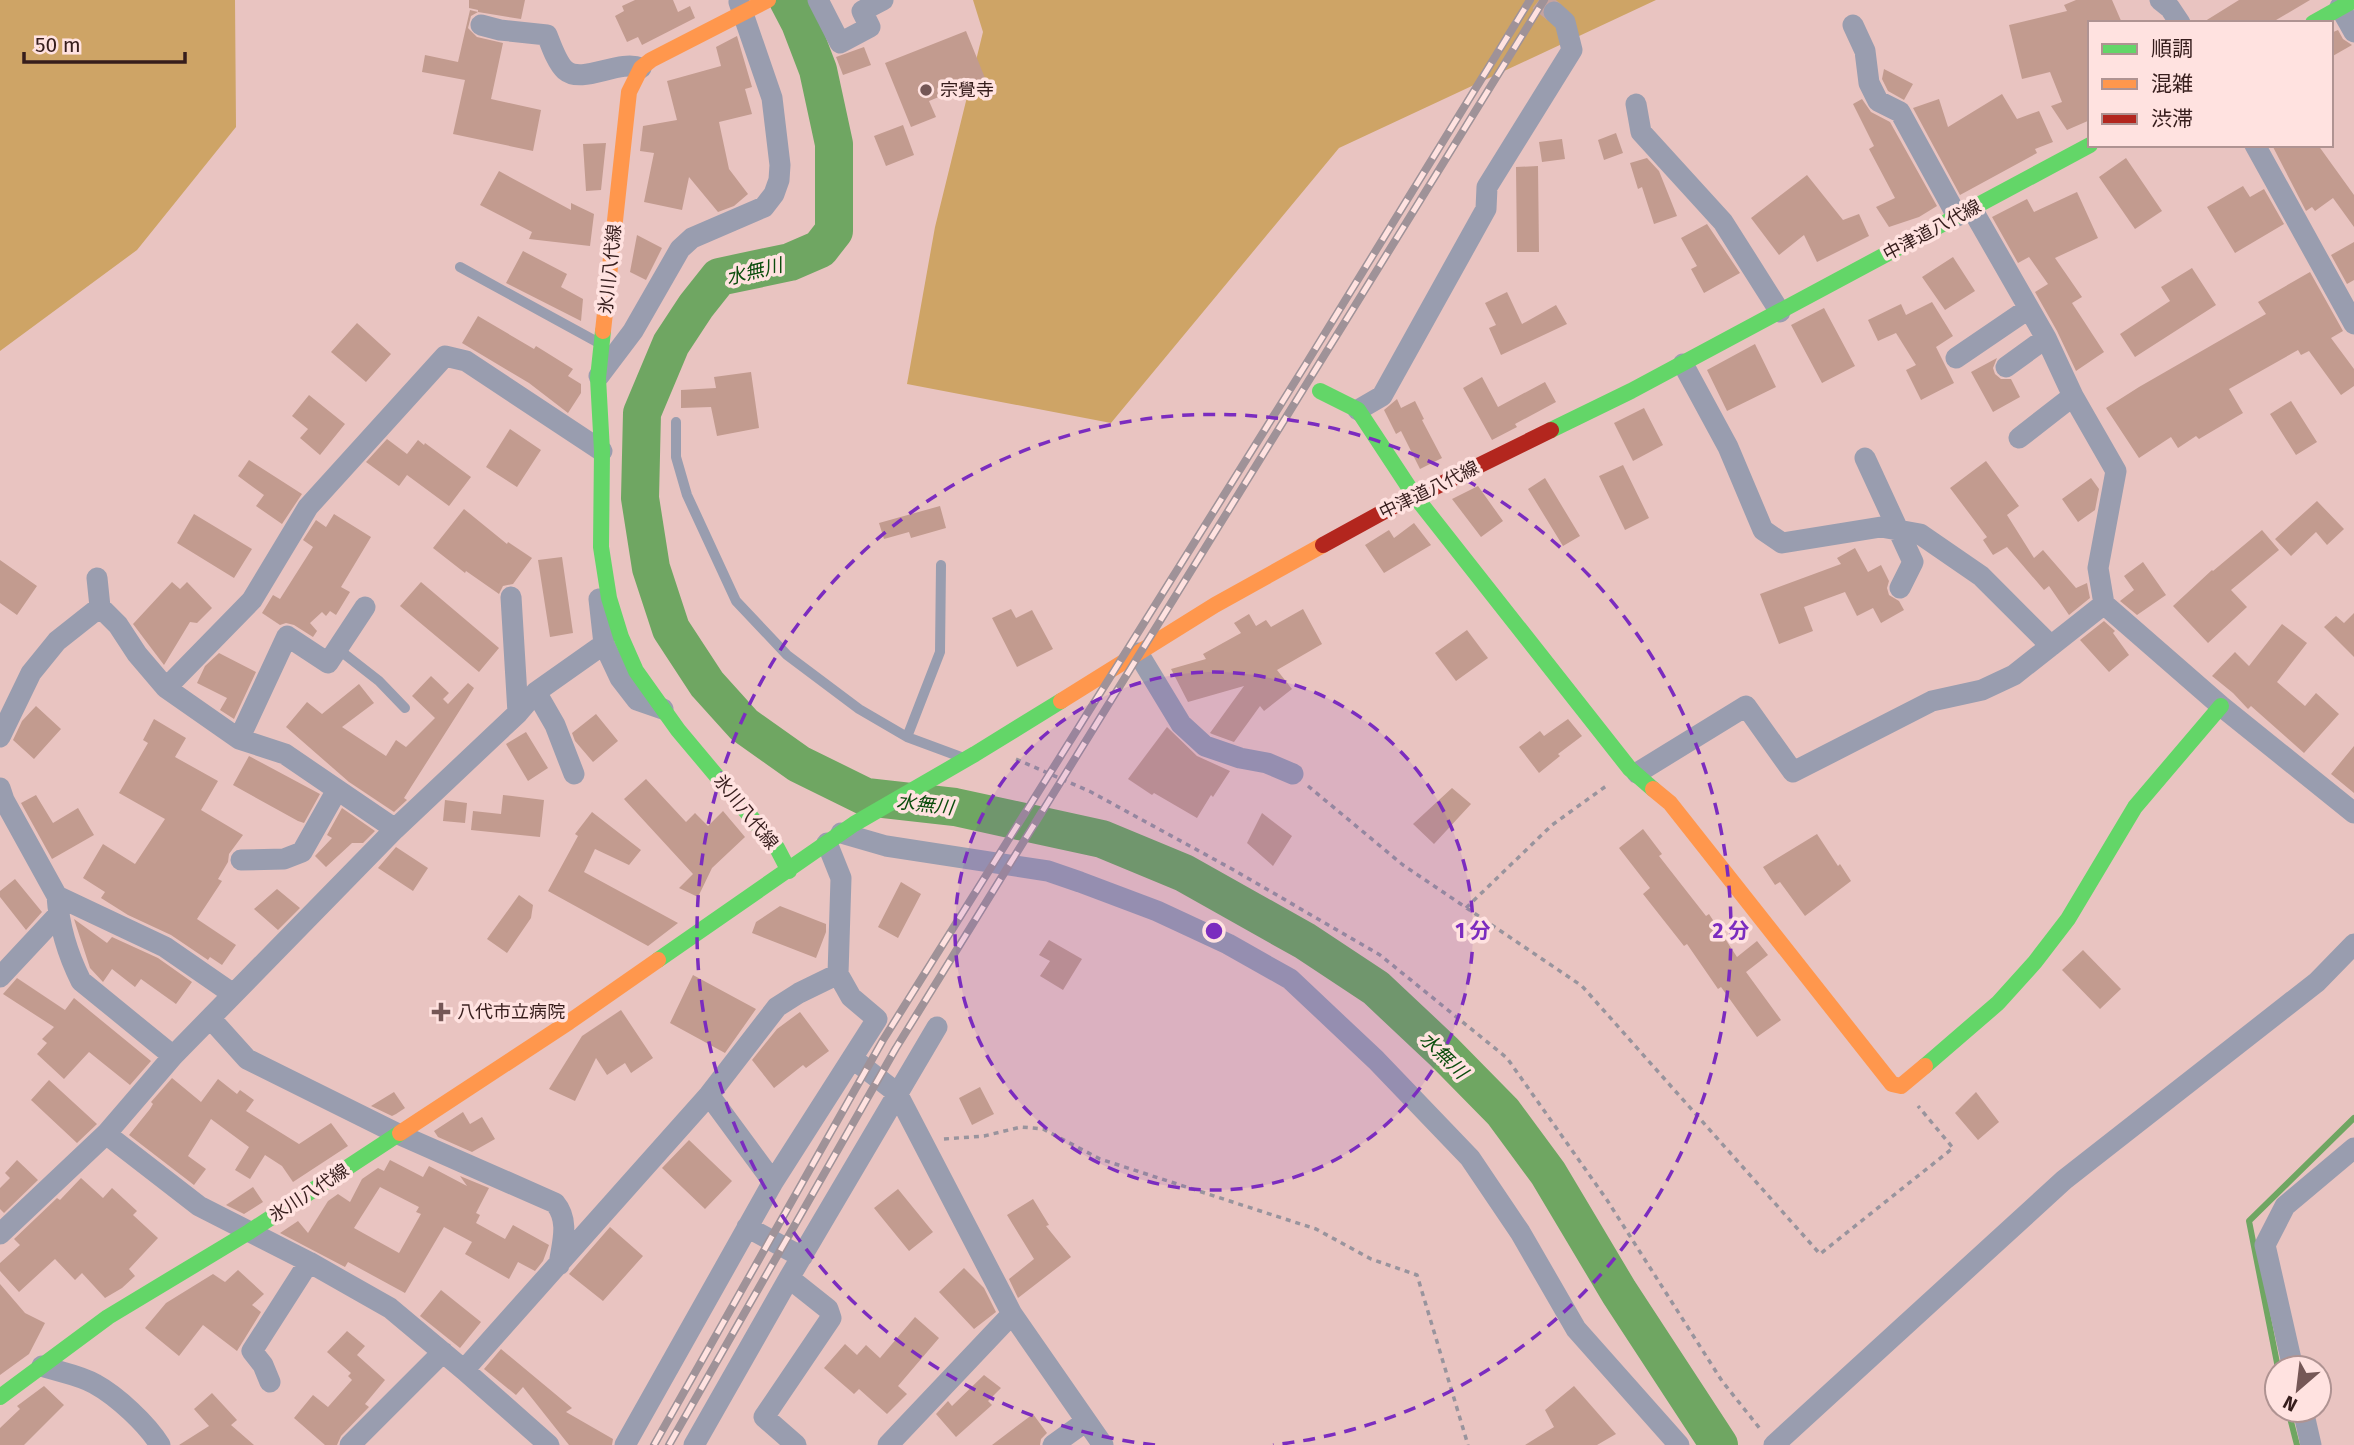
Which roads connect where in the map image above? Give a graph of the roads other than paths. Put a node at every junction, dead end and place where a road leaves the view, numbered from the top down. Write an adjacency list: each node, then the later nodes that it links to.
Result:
1 (768, 0): 6 (main road)
2 (818, 0): 3 (street)
3 (883, 0)
4 (2160, 0): 8 (street)
5 (2347, 4): 9 (main road); 12 (street)
6 (743, 8): 13 (main road); 28 (street)
7 (1554, 12): 31 (street)
8 (2179, 21)
9 (2317, 21)
10 (481, 24): 13 (street)
11 (1853, 25): 17 (street)
12 (2354, 32)
13 (641, 68): 24 (main road, 氷川八代線)
14 (1636, 104): 21 (street)
15 (2088, 146): 17 (main road, 中津道八代線)
16 (2256, 147): 19 (street)
17 (1964, 213): 20 (street); 21 (main road, 中津道八代線)
18 (460, 267): 24 (lane)
19 (2348, 296): 22 (street)
20 (2028, 309): 23 (street); 25 (street)
21 (1780, 312): 26 (main road, 中津道八代線)
22 (2354, 324)
23 (2046, 338): 27 (street); 30 (street)
24 (602, 344): 28 (main road, 氷川八代線)
25 (1956, 358)
26 (1683, 363): 36 (main road, 中津道八代線); 37 (street)
27 (2006, 367)
28 (598, 378): 34 (main road, 氷川八代線)
29 (1321, 391): 31 (main road)
30 (2073, 396): 33 (street); 43 (street)
31 (1358, 410): 36 (main road)
32 (676, 422): 57 (lane)
33 (2019, 438)
34 (602, 451): 38 (main road, 氷川八代線); 50 (street)
35 (1865, 458): 37 (street)
36 (1413, 495): 49 (main road, 中津道八代線); 60 (main road)
37 (1900, 531): 41 (street); 47 (street)
38 (601, 547): 46 (street); 54 (main road, 氷川八代線)
39 (941, 565): 57 (lane)
40 (97, 579): 44 (street)
41 (1900, 588)
42 (511, 597): 55 (street)
43 (2105, 604): 47 (street); 52 (street)
44 (100, 607): 50 (street); 56 (street)
45 (365, 607): 48 (street)
46 (604, 644): 51 (street); 54 (street)
47 (2051, 646): 60 (street)
48 (338, 649): 53 (lane); 58 (street)
49 (1138, 653): 59 (main road, 中津道八代線); 62 (street)
50 (166, 688): 58 (street)
51 (536, 692): 55 (street); 61 (street)
52 (2221, 706): 60 (main road); 65 (street)
53 (405, 708)
54 (663, 709): 69 (main road, 氷川八代線)
55 (517, 713): 66 (street)
56 (0, 737)
57 (907, 737): 59 (lane)
58 (239, 738): 64 (street)
59 (971, 757): 67 (main road, 中津道八代線)
60 (1634, 771)
61 (574, 774)
62 (1293, 774)
63 (0, 788): 70 (street)
64 (337, 790): 66 (street); 68 (street)
65 (2354, 813)
66 (395, 829): 74 (street)
67 (841, 833): 69 (main road, 中津道八代線); 72 (street); 111 (street)
68 (241, 860)
69 (789, 871): 82 (main road, 氷川八代線)
70 (57, 905): 73 (street); 74 (street); 77 (street)
71 (2354, 944): 101 (street)
72 (838, 974): 78 (street); 80 (street)
73 (0, 977)
74 (233, 994): 75 (street)
75 (210, 1018): 77 (street); 82 (street)
76 (937, 1027): 79 (street)
77 (173, 1056): 81 (street)
78 (852, 1058): 79 (street); 84 (street)
79 (897, 1093): 88 (street); 92 (street)
80 (709, 1095): 84 (street); 90 (street)
81 (106, 1135): 86 (street); 87 (street)
82 (398, 1135): 86 (main road, 氷川八代線); 90 (street)
83 (2354, 1148): 94 (street)
84 (773, 1182): 85 (street)
85 (747, 1227): 88 (street); 105 (street)
86 (249, 1232): 89 (street); 95 (main road, 氷川八代線)
87 (0, 1234)
88 (802, 1256): 91 (street)
89 (309, 1262): 93 (street); 97 (street)
90 (559, 1265): 96 (street)
91 (789, 1278): 106 (street); 107 (street)
92 (1012, 1314): 99 (street); 108 (street)
93 (443, 1352): 96 (street); 103 (street)
94 (2290, 1354)
95 (42, 1366): 98 (main road, 氷川八代線); 102 (street)
96 (464, 1370): 104 (street)
97 (270, 1382)
98 (0, 1397)
99 (1085, 1422): 109 (street); 110 (street)
100 (2306, 1424): 112 (street)
101 (1769, 1440)
102 (160, 1445)
103 (350, 1445)
104 (549, 1445)
105 (625, 1445)
106 (694, 1445)
107 (796, 1445)
108 (888, 1445)
109 (1053, 1445)
110 (1103, 1445)
111 (1679, 1445)
112 (2311, 1445)

